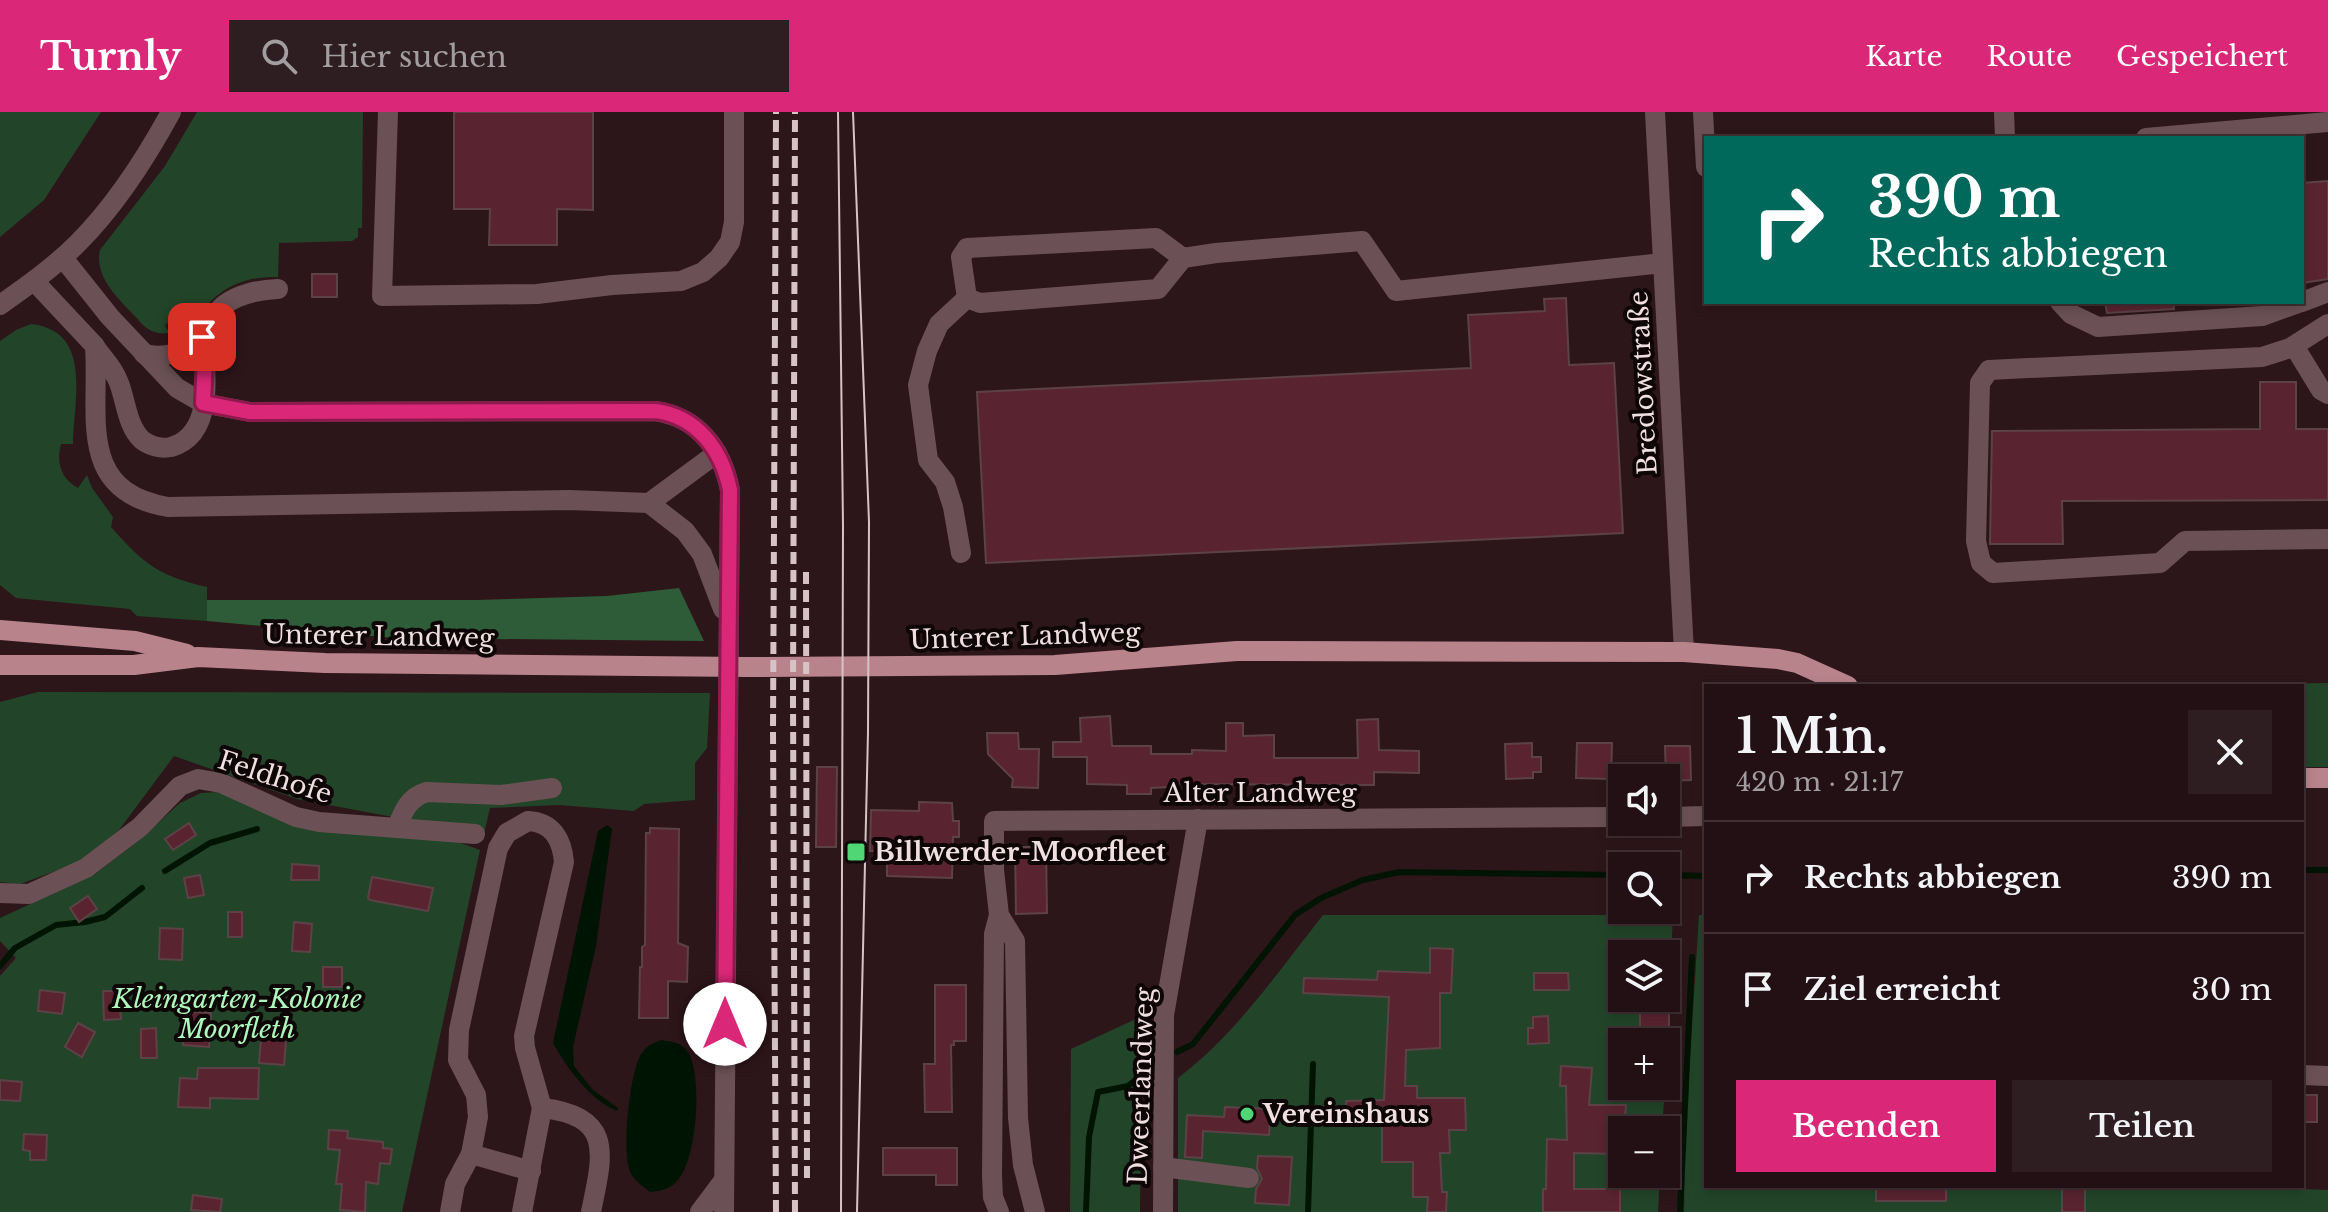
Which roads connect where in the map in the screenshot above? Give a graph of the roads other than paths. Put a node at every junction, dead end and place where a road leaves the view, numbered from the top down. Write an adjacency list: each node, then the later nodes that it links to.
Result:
1 (171, 112): 11 (street)
2 (388, 112): 3 (street)
3 (734, 112)
4 (1655, 112): 13 (street, Bredowstraße)
5 (1703, 112): 8 (street)
6 (2004, 112): 9 (street)
7 (2328, 122): 10 (street)
8 (1704, 136)
9 (2005, 136)
10 (2169, 136)
11 (63, 258): 14 (street); 26 (street)
12 (1183, 258): 13 (street); 17 (street); 17 (street)
13 (1663, 263): 35 (street, Bredowstraße)
14 (34, 281): 21 (street); 24 (street)
15 (278, 289): 23 (street)
16 (2328, 292): 18 (street)
17 (967, 298): 32 (street)
18 (2304, 301)
19 (2062, 304): 20 (street)
20 (2296, 304)
21 (0, 305)
22 (2328, 324): 25 (street)
23 (202, 337): 26 (street); 28 (street)
24 (95, 346): 28 (street); 30 (street)
25 (2294, 346): 27 (street); 31 (street)
26 (144, 354): 28 (street)
27 (2328, 394)
28 (203, 403): 29 (street)
29 (717, 453): 30 (street); 33 (street)
30 (649, 503): 33 (street)
31 (2328, 539)
32 (961, 553)
33 (727, 618): 57 (street)
34 (0, 630): 36 (main road, Unterer Landweg)
35 (1684, 652): 36 (main road, Unterer Landweg); 38 (main road, Unterer Landweg)
36 (198, 657): 37 (main road, Unterer Landweg)
37 (0, 665)
38 (1844, 684)
39 (2304, 778): 40 (main road)
40 (2328, 778)
41 (552, 788): 46 (street)
42 (1704, 816): 44 (street)
43 (1608, 817): 45 (street, Alter Landweg)
44 (1680, 817)
45 (1198, 819): 49 (street, Alter Landweg); 54 (street, Dweerlandweg)
46 (397, 828): 47 (street, Feldhofe); 48 (street, Feldhofe)
47 (475, 834)
48 (0, 893)
49 (999, 915): 64 (street, Alter Landweg); 65 (street, Alter Landweg)
50 (2304, 1075): 51 (street)
51 (2328, 1076)
52 (542, 1108): 53 (street); 55 (street); 60 (street)
53 (471, 1154): 55 (street); 58 (street)
54 (1163, 1167): 56 (street); 66 (street, Dweerlandweg)
55 (531, 1171): 59 (street)
56 (1249, 1178)
57 (724, 1180): 61 (street); 62 (street); 63 (street)
58 (450, 1212)
59 (522, 1212)
60 (591, 1212)
61 (700, 1212)
62 (710, 1212)
63 (724, 1212)
64 (999, 1212)
65 (1035, 1212)
66 (1163, 1212)

